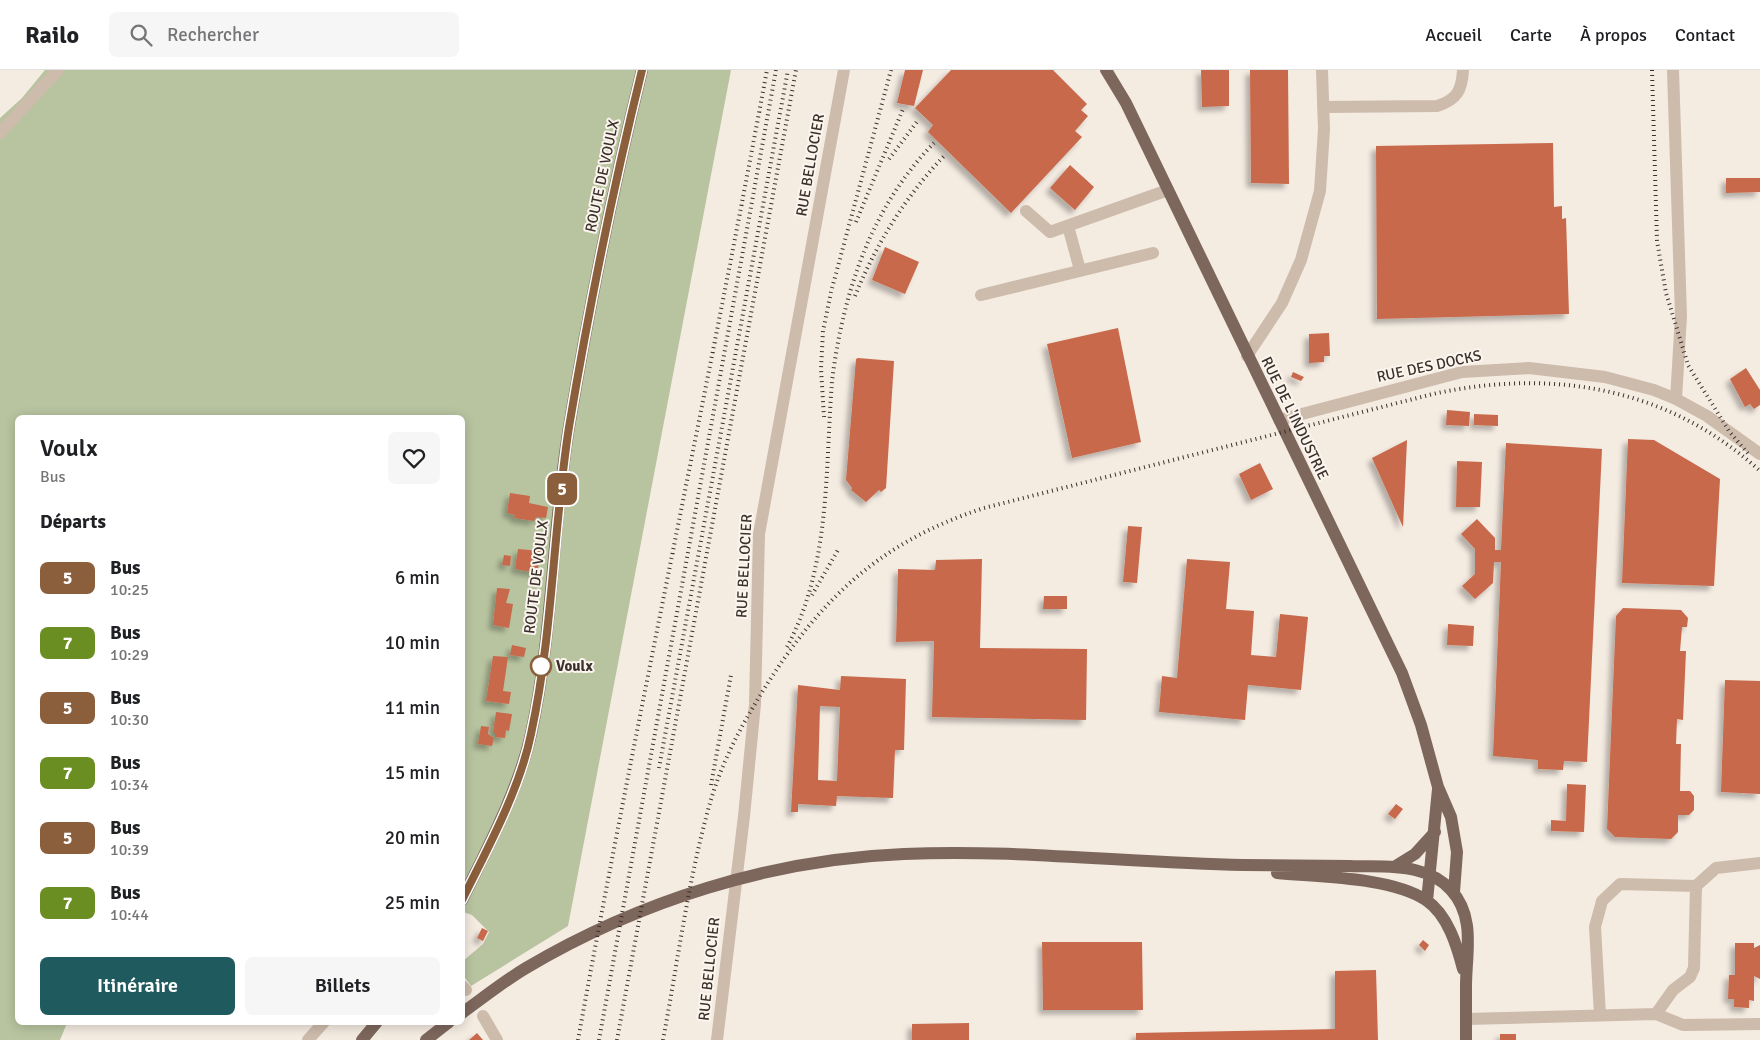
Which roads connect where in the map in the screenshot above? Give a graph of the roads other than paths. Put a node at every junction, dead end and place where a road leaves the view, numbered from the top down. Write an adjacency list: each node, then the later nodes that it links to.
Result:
1 (58, 70): 9 (street)
2 (642, 70): 30 (main road, ROUTE DE VOULX)
3 (844, 70): 46 (street, RUE BELLOCIER)
4 (1106, 70): 10 (main road, RUE DE L'INDUSTRIE)
5 (1322, 70): 8 (street)
6 (1463, 70): 8 (street)
7 (1672, 70): 17 (street)
8 (1323, 107): 16 (street)
9 (0, 133)
10 (1168, 190): 12 (street); 16 (main road, RUE DE L'INDUSTRIE)
11 (1026, 211): 12 (street)
12 (1068, 226): 14 (street)
13 (1153, 252): 14 (street)
14 (1080, 270): 15 (street)
15 (981, 295)
16 (1247, 356): 18 (main road, RUE DE L'INDUSTRIE)
17 (1676, 399): 18 (street, RUE DES DOCKS); 19 (street, RUE DES DOCKS)
18 (1279, 420): 20 (main road, RUE DE L'INDUSTRIE)
19 (1760, 454)
20 (1438, 787): 21 (main road); 25 (main road)
21 (1435, 832): 24 (main road); 26 (main road)
22 (1760, 863): 28 (street)
23 (1200, 864): 24 (main road); 31 (main road); 33 (main road)
24 (1394, 867): 26 (main road)
25 (1456, 869): 27 (main road); 29 (main road)
26 (1430, 875): 27 (main road); 31 (main road)
27 (1444, 883): 29 (main road); 31 (main road)
28 (1696, 886): 34 (street); 35 (street)
29 (1454, 892): 32 (main road)
30 (465, 894)
31 (1427, 901): 32 (main road)
32 (1466, 984): 37 (main road)
33 (465, 1011)
34 (1656, 1014): 35 (street); 38 (street)
35 (1600, 1015): 37 (street)
36 (484, 1016): 45 (street)
37 (1466, 1019): 47 (main road)
38 (1760, 1024)
39 (321, 1025): 42 (street)
40 (374, 1025): 43 (main road)
41 (446, 1025): 44 (main road)
42 (308, 1040)
43 (362, 1040)
44 (426, 1040)
45 (497, 1040)
46 (717, 1040)
47 (1466, 1040)

